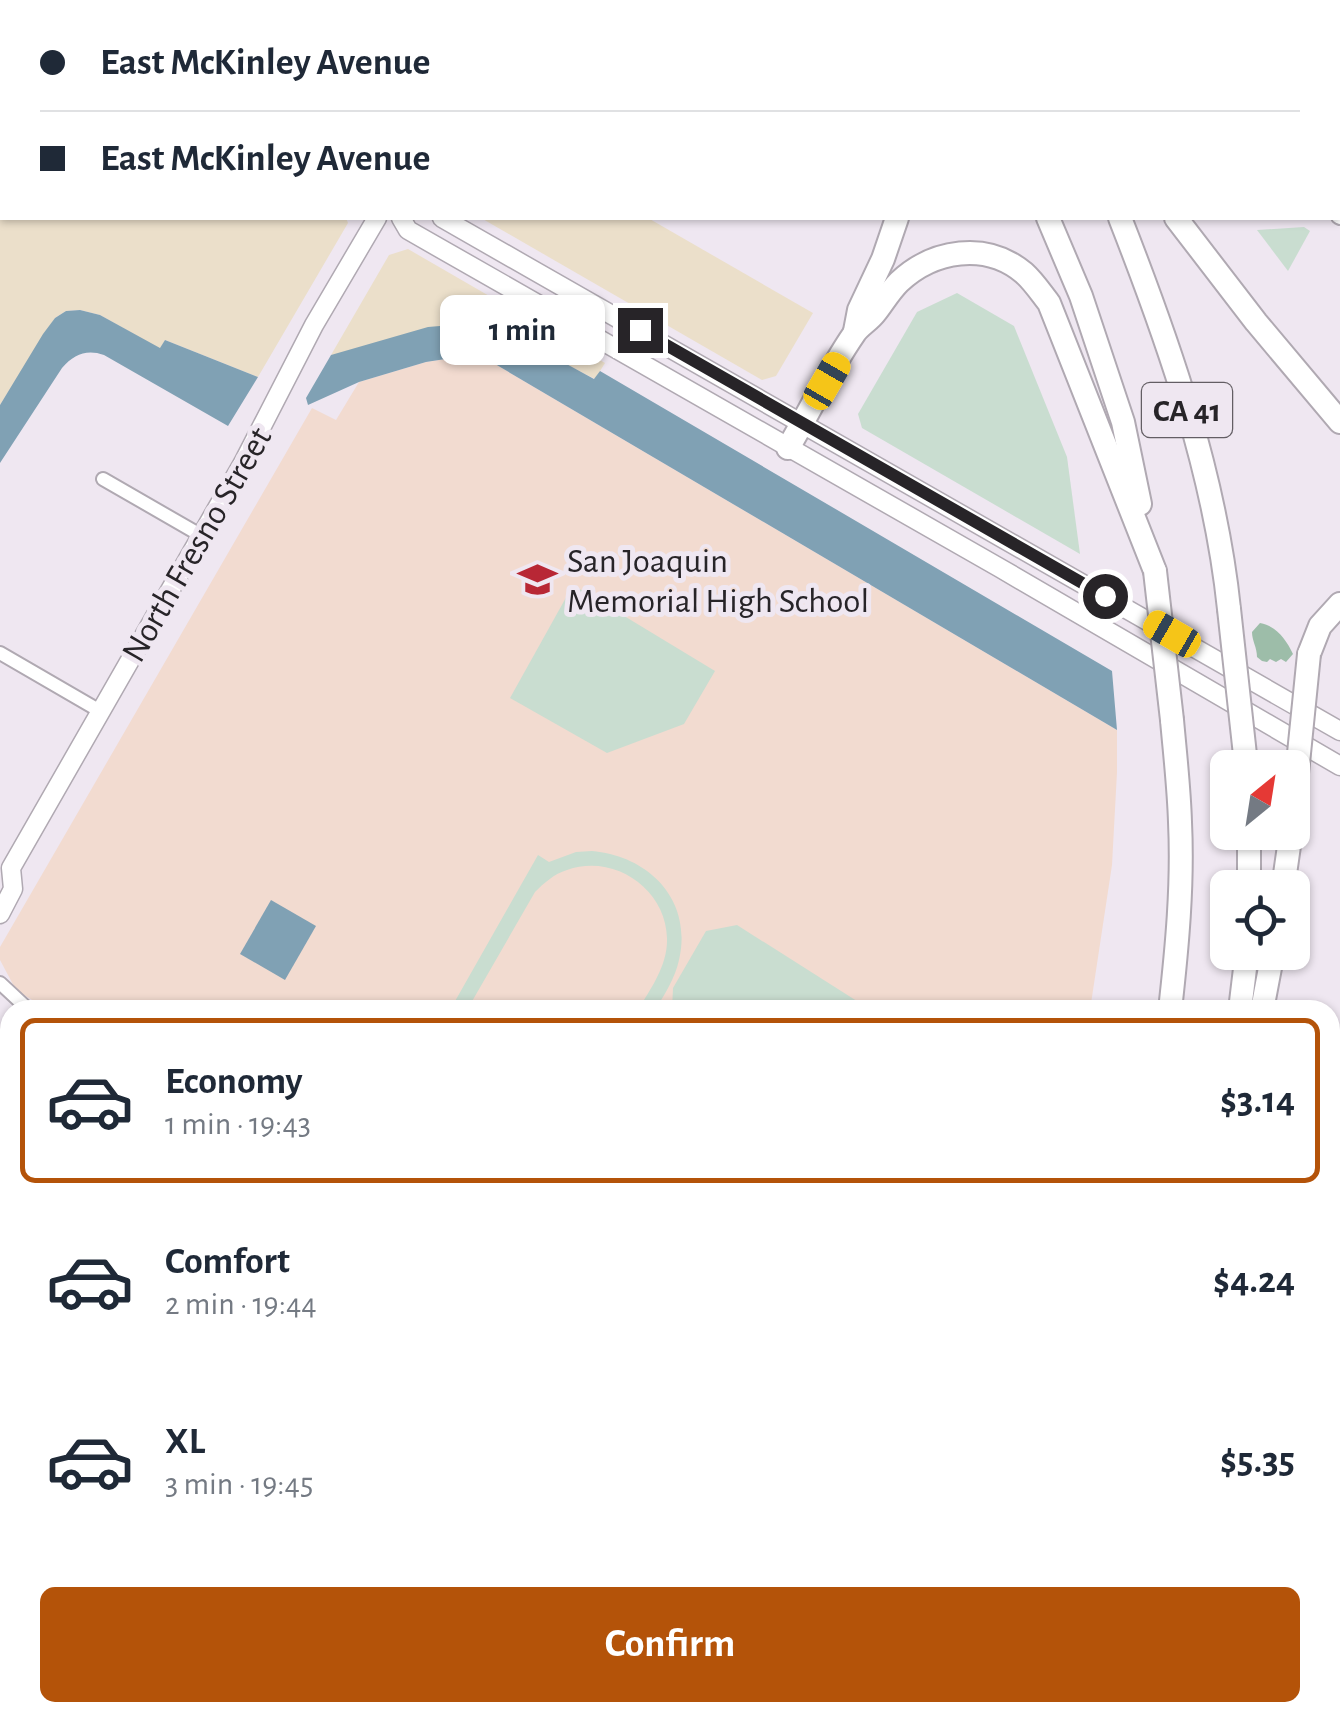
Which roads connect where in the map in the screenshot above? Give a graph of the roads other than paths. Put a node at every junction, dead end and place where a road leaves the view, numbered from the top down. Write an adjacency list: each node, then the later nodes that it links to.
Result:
1 (376, 220): 13 (main road, North Fresno Street)
2 (401, 220): 11 (main road)
3 (446, 220): 10 (main road)
4 (896, 220): 8 (highway)
5 (1049, 220): 14 (highway, CA 41)
6 (1121, 220): 19 (highway, CA 41, bridge)
7 (1178, 220): 9 (highway)
8 (856, 331): 10 (highway); 14 (highway)
9 (1340, 422)
10 (803, 423): 11 (highway); 18 (main road)
11 (788, 448): 21 (main road)
12 (103, 479): 13 (street)
13 (202, 536): 17 (main road, North Fresno Street)
14 (1154, 571): 28 (highway, CA 41, bridge)
15 (1340, 604): 20 (highway, bridge)
16 (0, 653): 17 (street)
17 (100, 711): 22 (main road, North Fresno Street)
18 (1340, 730)
19 (1244, 750)
20 (1299, 750)
21 (1340, 766)
22 (4, 868): 23 (main road, North Fresno Street)
23 (0, 914)
24 (1244, 970): 29 (highway)
25 (1270, 970): 30 (highway)
26 (0, 983): 27 (street)
27 (19, 1000)
28 (1171, 1000)
29 (1241, 1000)
30 (1264, 1000)

